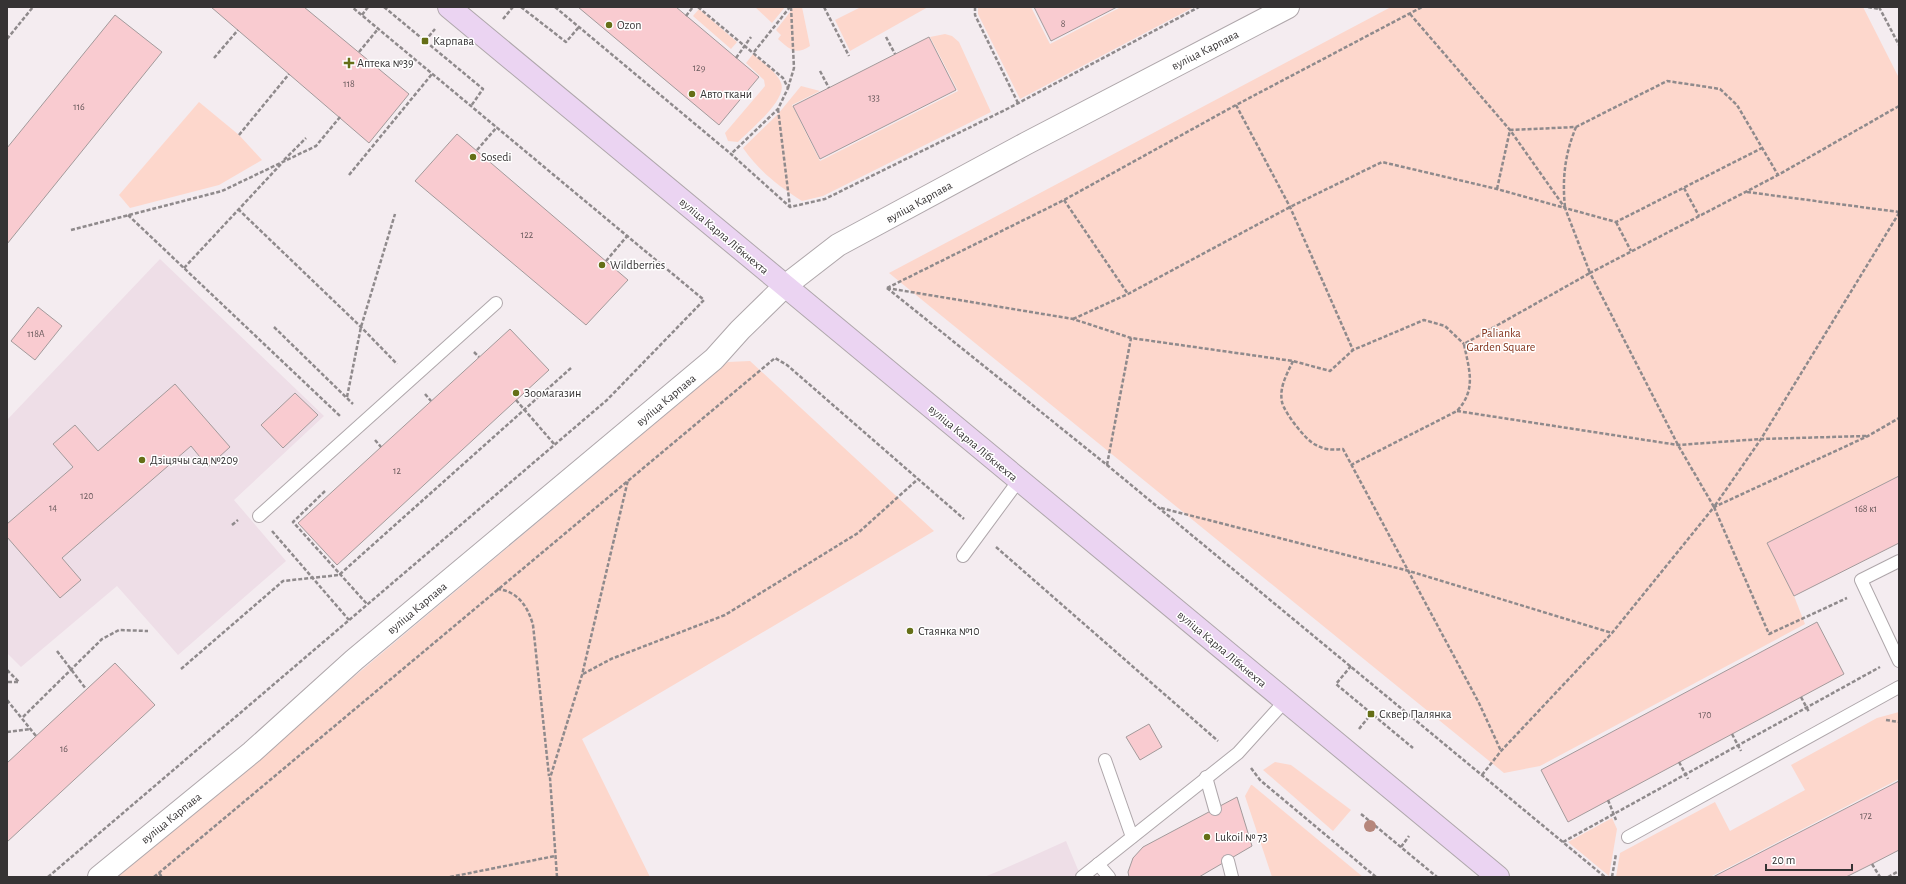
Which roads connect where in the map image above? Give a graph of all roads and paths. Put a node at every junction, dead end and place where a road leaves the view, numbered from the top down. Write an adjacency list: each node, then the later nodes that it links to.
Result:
1 (33, 7): 26 (path)
2 (352, 7): 19 (path)
3 (368, 7): 19 (path)
4 (384, 7): 42 (path)
5 (449, 7): 76 (main road, вуліца Карла Лібкнехта)
6 (521, 7): 21 (path)
7 (555, 7): 21 (path)
8 (693, 7): 20 (path)
9 (698, 7): 28 (path)
10 (790, 7): 30 (path); 38 (path)
11 (824, 7): 32 (path)
12 (975, 7): 40 (path)
13 (1199, 7): 40 (path)
14 (1288, 7): 76 (street, вуліца Карпава)
15 (1422, 7): 18 (path)
16 (1868, 7): 17 (path)
17 (1879, 8): 27 (path)
18 (1410, 14): 41 (path); 48 (path)
19 (362, 15): 22 (path)
20 (686, 16)
21 (579, 27): 53 (path)
22 (378, 29): 29 (path); 37 (path)
23 (238, 30): 33 (path)
24 (751, 37): 28 (path)
25 (886, 37): 31 (path)
26 (7, 39)
27 (1899, 44)
28 (745, 45): 30 (path); 34 (path)
29 (359, 52)
30 (754, 52): 38 (path)
31 (895, 54)
32 (849, 56)
33 (214, 58)
34 (736, 58)
35 (820, 71): 39 (path)
36 (290, 74): 49 (path)
37 (432, 74): 42 (path); 55 (path)
38 (788, 88): 44 (path)
39 (829, 88)
40 (1018, 103): 61 (path)
41 (1236, 105): 60 (path); 62 (path)
42 (471, 106): 46 (path)
43 (1899, 106): 56 (path)
44 (778, 109): 53 (path); 61 (path)
45 (340, 118): 54 (path)
46 (497, 127): 52 (path); 71 (path)
47 (1576, 127): 48 (path); 51 (path); 63 (path)
48 (1510, 130): 58 (path); 63 (path)
49 (239, 135)
50 (306, 138): 54 (path)
51 (1762, 148): 56 (path); 57 (path)
52 (477, 150)
53 (731, 154): 61 (path)
54 (282, 163): 64 (path); 67 (path)
55 (349, 175)
56 (1778, 175): 59 (path)
57 (1684, 188): 68 (path); 69 (path)
58 (1497, 189): 62 (path); 63 (path)
59 (1747, 192): 65 (path); 68 (path)
60 (1064, 200): 77 (path); 78 (path)
61 (790, 207)
62 (1290, 207): 78 (path); 85 (path)
63 (1565, 208): 69 (path); 75 (path)
64 (238, 209): 74 (path); 82 (path)
65 (1899, 212): 96 (path)
66 (395, 214): 82 (path)
67 (128, 215): 70 (path); 74 (path)
68 (1699, 216): 72 (path)
69 (1616, 222): 72 (path)
70 (71, 230)
71 (628, 235): 73 (path); 97 (path)
72 (1631, 251): 75 (path)
73 (606, 261)
74 (184, 268): 94 (path)
75 (1590, 273): 84 (path); 98 (path)
76 (785, 286): 103 (main road, вуліца Карла Лібкнехта); 156 (street, вуліца Карпава)
77 (887, 288): 80 (path); 99 (path)
78 (1128, 294): 80 (path)
79 (496, 303): 88 (lane)
80 (1073, 319): 83 (path)
81 (274, 327): 82 (path)
82 (361, 327): 88 (path)
83 (1131, 338): 86 (path); 99 (path)
84 (1464, 344): 85 (path); 92 (path)
85 (1353, 350): 86 (path)
86 (1293, 361): 100 (path)
87 (571, 368): 91 (path)
88 (411, 379): 90 (path); 94 (lane)
89 (516, 400): 91 (path)
90 (431, 401)
91 (524, 409): 97 (path); 112 (path)
92 (1457, 411): 98 (path); 100 (path)
93 (1899, 418): 95 (path)
94 (355, 430): 107 (lane)
95 (1868, 436): 96 (path); 106 (path)
96 (1761, 439): 98 (path); 106 (path)
97 (555, 445): 115 (path)
98 (1678, 445): 106 (path)
99 (1107, 465): 105 (path)
100 (1351, 465): 111 (path)
101 (629, 479): 102 (path); 114 (path); 127 (path)
102 (918, 479): 108 (path); 127 (path)
103 (1019, 480): 108 (lane); 132 (main road, вуліца Карла Лібкнехта)
104 (325, 491): 112 (path)
105 (1158, 507): 111 (path); 122 (path)
106 (1714, 507): 116 (path); 119 (path)
107 (259, 516): 113 (path)
108 (980, 533): 109 (lane); 139 (path)
109 (963, 556)
110 (1899, 561): 121 (lane)
111 (1409, 571): 119 (path); 138 (path)
112 (339, 575): 113 (path); 115 (path)
113 (312, 578): 117 (path); 124 (path)
114 (498, 589): 143 (path); 154 (path)
115 (367, 604): 117 (path)
116 (1852, 604)
117 (349, 620): 155 (path)
118 (148, 631): 126 (path)
119 (1612, 633): 138 (path)
120 (57, 651): 126 (path)
121 (1899, 661)
122 (1351, 666): 137 (path); 141 (path)
123 (1882, 666): 148 (path)
124 (181, 669)
125 (7, 670): 128 (path)
126 (71, 670): 130 (path); 133 (path)
127 (582, 675): 143 (path)
128 (7, 682)
129 (1899, 687): 147 (lane)
130 (86, 689)
131 (7, 700): 133 (path)
132 (1285, 701): 139 (lane); 166 (main road, вуліца Карла Лібкнехта)
133 (23, 717): 134 (path)
134 (31, 729): 135 (path); 136 (path)
135 (7, 732)
136 (36, 736)
137 (1413, 748)
138 (1501, 751): 141 (path)
139 (1238, 753): 142 (lane); 164 (path)
140 (1105, 760): 146 (lane)
141 (1482, 775): 148 (path)
142 (1206, 777): 144 (lane); 146 (lane)
143 (550, 778): 149 (path)
144 (1214, 809)
145 (1361, 814): 165 (path)
146 (1132, 837): 151 (lane)
147 (1628, 837)
148 (1563, 842): 167 (path)
149 (555, 856): 159 (path); 160 (path)
150 (1228, 861): 163 (lane)
151 (1098, 864): 161 (lane); 162 (lane)
152 (1872, 864): 168 (path)
153 (1899, 871): 169 (path)
154 (159, 873): 157 (path); 158 (path)
155 (48, 877)
156 (99, 877)
157 (154, 877)
158 (162, 877)
159 (450, 877)
160 (557, 877)
161 (1082, 877)
162 (1109, 877)
163 (1232, 877)
164 (1376, 877)
165 (1437, 877)
166 (1498, 877)
167 (1605, 877)
168 (1880, 877)
169 (1888, 877)

